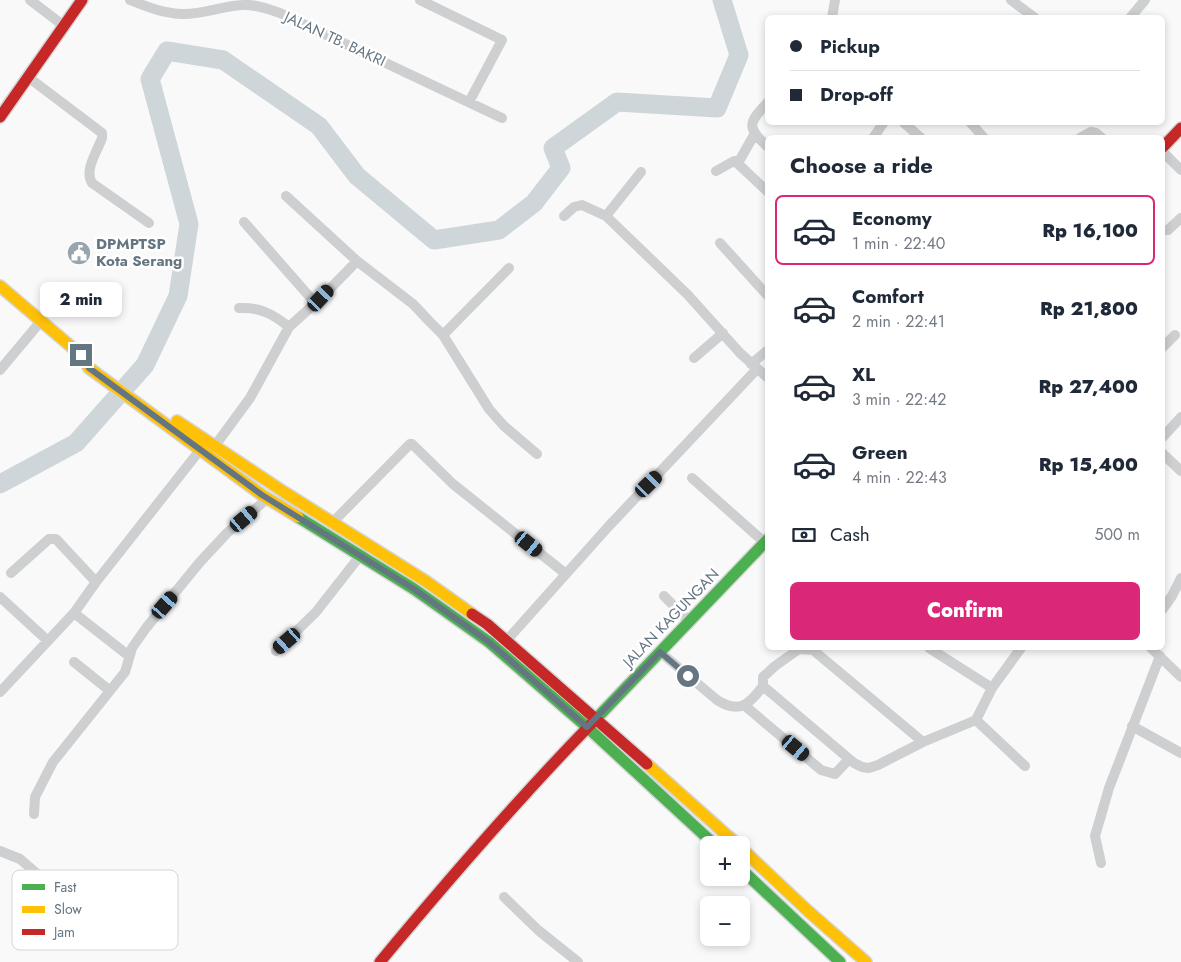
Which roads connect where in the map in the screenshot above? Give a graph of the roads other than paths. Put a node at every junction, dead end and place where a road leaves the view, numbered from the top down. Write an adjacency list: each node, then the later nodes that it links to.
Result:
1 (30, 0): 11 (street)
2 (82, 0): 11 (main road)
3 (130, 0): 13 (street, JALAN TB. BAKRI)
4 (420, 0): 13 (street)
5 (835, 0): 8 (street)
6 (1011, 0): 9 (street)
7 (1144, 0): 10 (street)
8 (832, 15)
9 (1030, 15)
10 (1132, 15)
11 (64, 26): 12 (main road)
12 (28, 77): 15 (main road); 38 (street)
13 (469, 102): 16 (street, JALAN TB. BAKRI)
14 (765, 106): 20 (street)
15 (0, 117)
16 (502, 118)
17 (907, 125): 21 (street)
18 (973, 125): 22 (street)
19 (1181, 128): 26 (main road)
20 (754, 135): 25 (street); 28 (street)
21 (918, 135)
22 (981, 135)
23 (1086, 135): 24 (street)
24 (1098, 135)
25 (765, 144)
26 (1165, 146)
27 (1165, 152): 29 (street)
28 (738, 163): 31 (street); 32 (street)
29 (1181, 170)
30 (641, 172): 35 (street)
31 (716, 172)
32 (765, 189)
33 (286, 196): 41 (street)
34 (564, 216): 35 (street)
35 (606, 216): 49 (street)
36 (1181, 218): 39 (street)
37 (244, 222): 45 (street)
38 (149, 223)
39 (1165, 230)
40 (720, 243): 44 (street)
41 (357, 261): 45 (street); 50 (street)
42 (509, 268): 50 (street)
43 (0, 286): 47 (main road)
44 (765, 293)
45 (316, 304): 48 (street)
46 (239, 308): 48 (street)
47 (41, 321): 56 (street); 58 (main road)
48 (289, 327): 61 (street)
49 (723, 333): 54 (street); 55 (street)
50 (442, 335): 63 (street)
51 (1175, 335): 52 (street)
52 (1165, 345)
53 (765, 354): 55 (street)
54 (694, 358)
55 (754, 367): 57 (street); 74 (street)
56 (0, 370)
57 (765, 376)
58 (147, 405): 61 (main road); 62 (main road)
59 (1181, 417): 60 (street)
60 (1165, 435)
61 (214, 447): 68 (main road)
62 (200, 450): 67 (main road); 76 (street)
63 (537, 454)
64 (1165, 456): 65 (street)
65 (1181, 471)
66 (692, 478): 69 (street)
67 (268, 498): 72 (main road); 91 (street)
68 (334, 522): 71 (main road); 74 (street)
69 (765, 540)
70 (765, 542): 81 (main road, JALAN KAGUNGAN)
71 (368, 545): 72 (street); 82 (main road)
72 (361, 556): 89 (street); 101 (main road)
73 (11, 573): 76 (street)
74 (566, 574): 82 (street)
75 (1181, 578): 79 (street)
76 (96, 582): 80 (street)
77 (664, 596): 81 (street)
78 (0, 598): 83 (street)
79 (1165, 606)
80 (74, 613): 83 (street); 91 (street)
81 (689, 621): 90 (main road, JALAN KAGUNGAN)
82 (507, 640): 101 (main road)
83 (48, 641): 98 (street)
84 (798, 650): 95 (street)
85 (813, 650): 103 (street)
86 (932, 650): 96 (street)
87 (1020, 650): 96 (street)
88 (1153, 650): 92 (street)
89 (276, 651)
90 (660, 652): 99 (street); 101 (main road, JALAN KAGUNGAN)
91 (129, 656): 97 (street)
92 (1160, 656): 94 (street); 102 (street)
93 (74, 662): 97 (street)
94 (1181, 677)
95 (762, 686): 99 (street); 105 (street)
96 (992, 688): 100 (street)
97 (109, 690): 107 (street)
98 (0, 692)
99 (744, 705): 105 (street)
100 (976, 720): 103 (street); 106 (street)
101 (591, 722): 108 (main road); 109 (main road); 116 (main road, JALAN KAGUNGAN)
102 (1132, 726): 104 (street); 112 (street)
103 (923, 742): 105 (street)
104 (1181, 753)
105 (849, 759)
106 (1025, 766)
107 (34, 814)
108 (706, 836)
109 (727, 836)
110 (0, 851): 113 (street)
111 (750, 856): 119 (main road)
112 (1101, 863)
113 (33, 870)
114 (750, 877): 118 (main road)
115 (504, 896): 117 (street)
116 (380, 962)
117 (578, 962)
118 (840, 962)
119 (866, 962)

